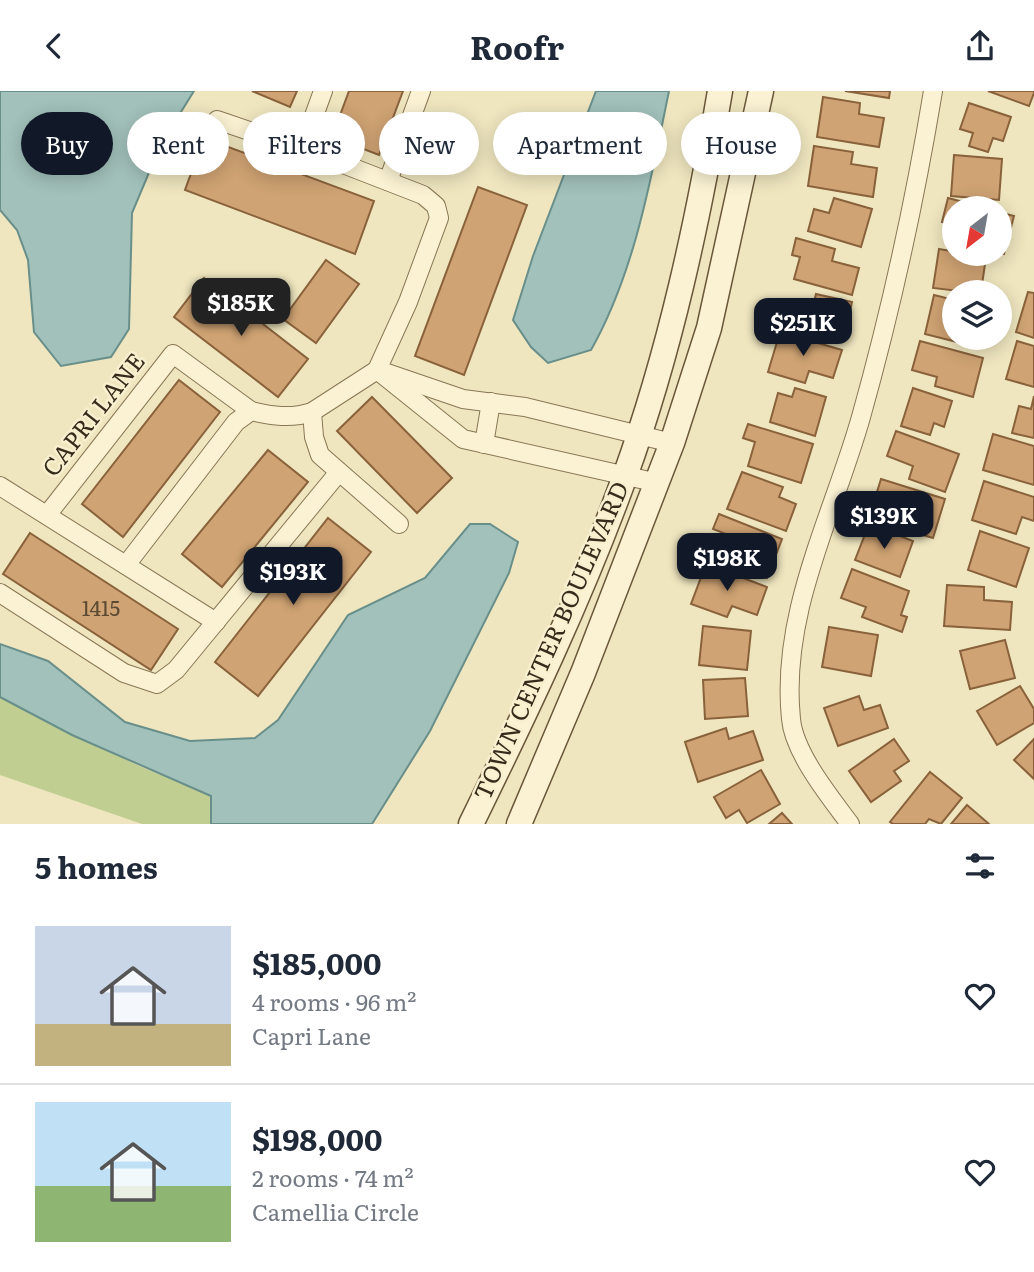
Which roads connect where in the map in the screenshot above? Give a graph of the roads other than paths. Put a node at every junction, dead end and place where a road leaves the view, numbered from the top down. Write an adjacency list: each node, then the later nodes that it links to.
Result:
1 (323, 91): 6 (street)
2 (421, 91): 8 (street)
3 (720, 91): 13 (street, TOWN CENTER BOULEVARD)
4 (761, 91): 14 (street, TOWN CENTER BOULEVARD)
5 (933, 91): 27 (street)
6 (315, 112)
7 (365, 172): 8 (street)
8 (388, 181): 9 (street)
9 (377, 370): 10 (street); 12 (street, CAPRI LANE); 15 (street)
10 (491, 403): 13 (street); 15 (street)
11 (251, 411): 12 (street, CAPRI LANE); 20 (street, CAPRI LANE); 22 (street)
12 (312, 412): 16 (street)
13 (637, 436): 14 (street); 17 (street, TOWN CENTER BOULEVARD)
14 (672, 443): 18 (street, TOWN CENTER BOULEVARD)
15 (484, 444): 17 (street)
16 (339, 472): 21 (street); 24 (street)
17 (626, 474): 18 (street); 25 (street, TOWN CENTER BOULEVARD)
18 (658, 483): 26 (street, TOWN CENTER BOULEVARD)
19 (0, 486): 20 (street)
20 (47, 515): 22 (street)
21 (399, 524)
22 (125, 565): 24 (street)
23 (0, 593): 24 (street)
24 (216, 622)
25 (471, 824)
26 (519, 824)
27 (850, 824)

